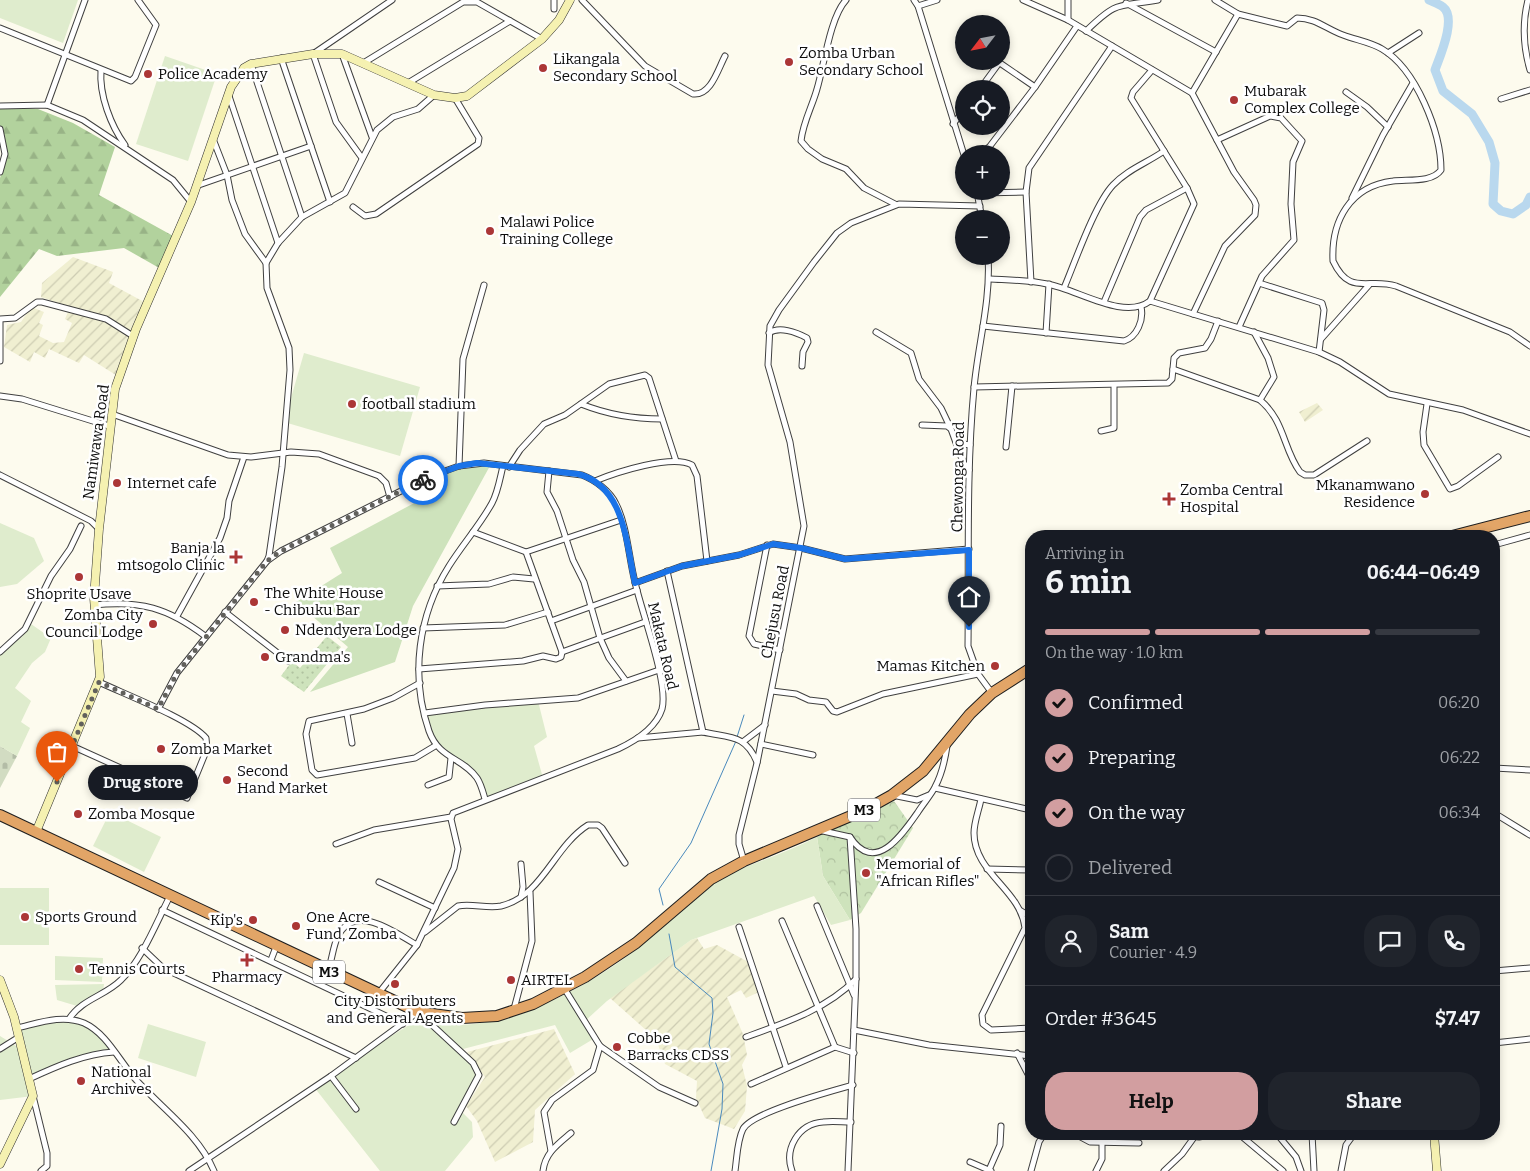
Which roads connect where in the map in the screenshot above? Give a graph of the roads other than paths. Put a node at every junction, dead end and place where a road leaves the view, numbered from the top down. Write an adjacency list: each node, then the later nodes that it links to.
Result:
1 (86, 0): 32 (street)
2 (138, 0): 38 (street)
3 (392, 0): 29 (street)
4 (554, 0): 17 (street)
5 (570, 0): 26 (street)
6 (582, 0): 33 (street)
7 (846, 0): 77 (street)
8 (914, 0): 16 (street)
9 (938, 0): 16 (street)
10 (1022, 0): 20 (street)
11 (1068, 0): 20 (street)
12 (1158, 0): 15 (street)
13 (1215, 0): 18 (street)
14 (1528, 0): 19 (street)
15 (1126, 3): 24 (street); 28 (street)
16 (918, 6): 53 (street)
17 (554, 9)
18 (1238, 14): 28 (street); 31 (street)
19 (1527, 19): 37 (street)
20 (1068, 20): 22 (street)
21 (510, 21): 26 (street); 35 (street); 42 (street)
22 (1077, 26): 24 (street); 43 (street)
23 (0, 28): 32 (street)
24 (1086, 31): 27 (street)
25 (1419, 33): 31 (street)
26 (542, 39): 49 (street)
27 (1112, 46): 40 (street); 72 (street)
28 (1216, 52): 46 (street)
29 (313, 54): 30 (street); 34 (street); 65 (street)
30 (342, 54): 35 (street); 57 (street)
31 (1388, 54): 41 (street)
32 (65, 56): 38 (street); 51 (street)
33 (725, 56)
34 (281, 58): 36 (street); 61 (street)
35 (365, 62): 42 (street)
36 (248, 66): 47 (street, Namiwawa Road); 64 (street)
37 (1529, 66)
38 (101, 70): 62 (street)
39 (1010, 70): 43 (street)
40 (1152, 70): 46 (street); 63 (street)
41 (1414, 83): 54 (street); 73 (street)
42 (406, 84): 48 (street)
43 (1035, 87): 60 (street)
44 (1530, 90): 50 (street)
45 (1346, 92): 54 (street)
46 (1192, 93): 58 (street)
47 (228, 95): 56 (street, Namiwawa Road); 66 (street)
48 (434, 95): 49 (street); 57 (street)
49 (455, 98): 79 (street)
50 (1501, 99)
51 (47, 105): 52 (street); 62 (street)
52 (0, 106)
53 (954, 124): 59 (street)
54 (1388, 127): 73 (street)
55 (0, 129): 67 (street)
56 (212, 136): 68 (street); 69 (street, Namiwawa Road)
57 (372, 137): 65 (street)
58 (1217, 140): 87 (street); 95 (street)
59 (961, 145)
60 (991, 145)
61 (311, 146): 64 (street); 76 (street)
62 (128, 150): 75 (street)
63 (1164, 151): 70 (street); 91 (street)
64 (282, 156): 66 (street); 81 (street)
65 (362, 158): 76 (street)
66 (252, 166): 68 (street); 82 (street)
67 (0, 172)
68 (227, 175): 69 (street); 83 (street)
69 (195, 186): 75 (street, Namiwawa Road)
70 (1187, 188): 92 (street); 93 (street)
71 (1010, 192): 72 (street)
72 (1026, 192): 86 (street)
73 (1352, 198): 89 (street)
74 (979, 200): 78 (street)
75 (191, 202): 104 (street, Namiwawa Road)
76 (330, 202): 81 (street)
77 (895, 204): 78 (street); 103 (street, Chejusu Road)
78 (980, 206): 80 (street)
79 (353, 207)
80 (981, 210)
81 (302, 216): 82 (street)
82 (278, 243): 83 (street)
83 (266, 264): 129 (street)
84 (989, 265): 85 (street, Chewonga Road)
85 (990, 279): 86 (street); 98 (street, Chewonga Road)
86 (1031, 282): 88 (street)
87 (1259, 283): 99 (street); 105 (street)
88 (1049, 284): 91 (street); 102 (street)
89 (1369, 284): 105 (street); 106 (street)
90 (484, 285): 133 (street)
91 (1064, 288): 93 (street)
92 (1150, 300): 94 (street); 95 (street)
93 (1104, 302): 94 (street)
94 (1141, 307): 102 (street)
95 (1194, 314): 97 (street)
96 (0, 320): 104 (street); 108 (street)
97 (1218, 321): 99 (street); 110 (street)
98 (983, 326): 102 (street); 113 (street, Chewonga Road)
99 (1239, 327): 101 (street)
100 (876, 332): 122 (street)
101 (1254, 332): 107 (street); 115 (street)
102 (1046, 333)
103 (768, 334): 109 (street); 151 (street, Chejusu Road)
104 (133, 336): 118 (street, Namiwawa Road)
105 (1321, 340): 107 (street)
106 (1530, 346)
107 (1319, 352): 117 (street)
108 (0, 361)
109 (802, 366)
110 (1173, 369): 111 (street); 115 (street)
111 (1114, 385): 112 (street); 123 (street)
112 (1012, 386): 113 (street); 128 (street)
113 (974, 387): 127 (street, Chewonga Road)
114 (0, 396): 121 (street)
115 (1260, 400): 125 (street)
116 (581, 404): 119 (street); 119 (street); 135 (street)
117 (1427, 404): 124 (street); 131 (street)
118 (112, 414): 121 (street, Namiwawa Road); 130 (street)
119 (662, 419): 132 (street)
120 (922, 425): 122 (street)
121 (109, 426): 144 (street, Namiwawa Road)
122 (951, 429): 126 (street)
123 (1101, 431)
124 (1530, 434)
125 (1367, 441)
126 (957, 442): 127 (street); 136 (street)
127 (970, 445): 136 (street, Chewonga Road)
128 (1006, 447)
129 (283, 455): 130 (street); 140 (street); 154 (street)
130 (244, 457): 165 (street)
131 (1498, 457)
132 (676, 461): 139 (street); 155 (street)
133 (459, 466): 134 (street, Makata Road); 140 (street, Makata Road)
134 (503, 466): 135 (street, Makata Road); 146 (street)
135 (509, 467): 137 (street, Makata Road)
136 (969, 470): 152 (street, Chewonga Road)
137 (549, 471): 139 (street, Makata Road); 148 (street)
138 (0, 475): 144 (street)
139 (595, 481): 142 (street, Makata Road)
140 (390, 497): 154 (street, Makata Road)
141 (1530, 516): 145 (highway)
142 (621, 520): 148 (street); 158 (street, Makata Road)
143 (81, 526): 172 (street)
144 (99, 529): 161 (street, Namiwawa Road)
145 (1475, 530)
146 (473, 532): 153 (street); 159 (street)
147 (1530, 535): 149 (street)
148 (566, 538): 153 (street); 162 (street)
149 (1500, 543)
150 (767, 545): 151 (street); 155 (street); 171 (street)
151 (801, 548): 152 (street); 171 (street, Chejusu Road)
152 (969, 550): 178 (street, Chewonga Road)
153 (526, 552): 157 (street)
154 (267, 561): 163 (street)
155 (707, 561): 156 (street)
156 (667, 571): 158 (street); 188 (street)
157 (534, 579): 159 (street); 164 (street)
158 (635, 583): 160 (street, Makata Road)
159 (437, 586): 168 (street)
160 (637, 590): 162 (street); 167 (street, Makata Road)
161 (94, 605): 165 (street); 180 (street, Namiwawa Road)
162 (589, 607): 166 (street); 170 (street)
163 (225, 612): 169 (street); 174 (street)
164 (548, 612): 166 (street); 168 (street)
165 (177, 616): 169 (street)
166 (551, 621): 173 (street)
167 (645, 622): 170 (street); 176 (street, Makata Road)
168 (422, 628): 175 (street)
169 (205, 636): 184 (street)
170 (600, 638): 173 (street); 179 (street)
171 (780, 650): 182 (street, Chejusu Road)
172 (0, 652)
173 (562, 652): 175 (street)
174 (288, 661)
175 (419, 669): 181 (street)
176 (659, 670): 179 (street); 189 (street, Makata Road)
177 (1025, 672): 183 (highway, M3)
178 (978, 674): 182 (street); 183 (street, Chewonga Road)
179 (626, 681): 185 (street)
180 (99, 682): 184 (street); 194 (street, Namiwawa Road)
181 (420, 683): 185 (street); 186 (street)
182 (772, 691): 187 (street, Chejusu Road)
183 (992, 693): 192 (highway, M3)
184 (158, 709): 194 (street)
185 (425, 713): 195 (street)
186 (347, 714): 191 (street); 195 (street)
187 (765, 725): 190 (street); 193 (street, Chejusu Road)
188 (703, 732): 189 (street); 190 (street)
189 (638, 738): 206 (street, Makata Road)
190 (744, 741): 198 (street)
191 (352, 743)
192 (948, 743): 202 (street); 203 (highway, M3)
193 (761, 744): 196 (street); 198 (street, Chejusu Road)
194 (72, 746): 211 (street, Namiwawa Road)
195 (435, 746): 197 (street)
196 (814, 755)
197 (451, 758): 201 (street); 206 (street)
198 (757, 763): 216 (street, Chejusu Road)
199 (1500, 768): 200 (street)
200 (1530, 770)
201 (428, 785)
202 (935, 788): 204 (street); 205 (street)
203 (892, 795): 204 (street); 212 (highway, M3)
204 (930, 795): 214 (street)
205 (982, 798): 207 (street); 219 (street)
206 (485, 799): 209 (street, Makata Road)
207 (1025, 809)
208 (0, 815): 211 (highway, M3)
209 (451, 816): 215 (street, Makata Road); 227 (street)
210 (1500, 817): 213 (street)
211 (36, 832): 224 (highway, M3)
212 (815, 832): 214 (street); 216 (highway, M3)
213 (1530, 835)
214 (850, 837): 243 (street)
215 (336, 844)
216 (744, 861): 246 (highway, M3)
217 (625, 863): 223 (street)
218 (521, 864): 222 (street)
219 (988, 870): 220 (street); 229 (street)
220 (1025, 870)
221 (379, 882): 227 (street)
222 (523, 889): 223 (street); 225 (street)
223 (529, 893): 225 (street); 251 (street)
224 (170, 896): 228 (street); 237 (highway, M3)
225 (521, 898): 235 (street)
226 (817, 906): 245 (street)
227 (435, 908): 235 (street)
228 (162, 910): 238 (street); 239 (street)
229 (1020, 910): 230 (street); 232 (street)
230 (1025, 913)
231 (782, 921): 249 (street)
232 (1025, 925)
233 (739, 927): 255 (street)
234 (1025, 930): 256 (street)
235 (423, 934): 236 (street)
236 (417, 945): 242 (street); 247 (street)
237 (276, 946): 239 (street); 242 (highway, M3)
238 (142, 948): 252 (street); 269 (street)
239 (271, 960): 253 (street)
240 (1530, 968): 241 (street)
241 (1500, 970)
242 (328, 971): 247 (highway, M3)
243 (856, 978): 245 (street); 248 (street)
244 (0, 980): 254 (street)
245 (850, 985): 248 (street); 249 (street)
246 (564, 988): 251 (highway, M3); 262 (street)
247 (378, 994): 250 (highway, M3)
248 (855, 998): 257 (street)
249 (819, 1007): 255 (street); 263 (street)
250 (418, 1012): 251 (highway, M3); 253 (street); 279 (street)
251 (513, 1012)
252 (70, 1020): 254 (street); 265 (street)
253 (403, 1024): 269 (street)
254 (17, 1028): 258 (street)
255 (772, 1028): 259 (street); 270 (street)
256 (1025, 1028)
257 (854, 1030): 266 (street); 267 (street)
258 (19, 1037): 264 (street); 273 (street)
259 (746, 1037)
260 (1530, 1039): 261 (street)
261 (1500, 1042)
262 (600, 1046): 277 (street); 293 (street)
263 (835, 1046): 266 (street); 270 (street)
264 (0, 1049)
265 (114, 1052): 273 (street); 294 (street)
266 (854, 1053): 275 (street)
267 (1017, 1053): 268 (street); 271 (street)
268 (1025, 1055)
269 (356, 1058): 272 (street)
270 (786, 1067): 274 (street)
271 (1025, 1068)
272 (331, 1076): 278 (street); 294 (street)
273 (30, 1079): 276 (street)
274 (751, 1084)
275 (853, 1085): 280 (street); 302 (street)
276 (33, 1096): 296 (street); 298 (street)
277 (695, 1103)
278 (356, 1110)
279 (454, 1122)
280 (851, 1122): 303 (street); 304 (street)
281 (1001, 1126): 297 (street)
282 (571, 1133): 293 (street)
283 (1040, 1140): 305 (street)
284 (1084, 1140): 291 (street)
285 (1192, 1140): 307 (street)
286 (1246, 1140): 308 (street)
287 (1282, 1140): 309 (street)
288 (1312, 1140): 310 (street)
289 (1350, 1140): 311 (street)
290 (1434, 1140): 312 (street)
291 (1102, 1142): 292 (street); 306 (street)
292 (1139, 1143)
293 (551, 1150): 301 (street)
294 (208, 1158): 299 (street); 300 (street)
295 (970, 1162): 297 (street)
296 (0, 1164)
297 (987, 1170)
298 (41, 1171)
299 (189, 1171)
300 (214, 1171)
301 (543, 1171)
302 (735, 1171)
303 (792, 1171)
304 (848, 1171)
305 (1031, 1171)
306 (1096, 1171)
307 (1164, 1171)
308 (1283, 1171)
309 (1301, 1171)
310 (1314, 1171)
311 (1341, 1171)
312 (1437, 1171)

